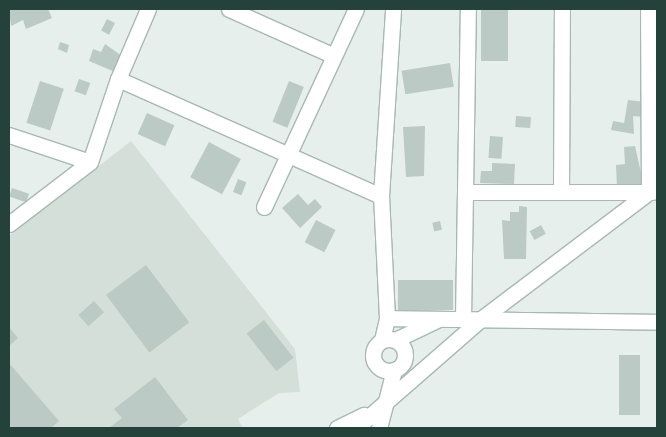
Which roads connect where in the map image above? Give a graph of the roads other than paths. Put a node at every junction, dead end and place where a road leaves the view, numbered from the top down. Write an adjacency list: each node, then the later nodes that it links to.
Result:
1 (148, 9): 9 (street)
2 (229, 9): 8 (street)
3 (356, 9): 8 (street)
4 (393, 9): 16 (street)
5 (468, 9): 13 (street)
6 (562, 9): 14 (street)
7 (648, 9): 15 (street)
8 (332, 55): 11 (street)
9 (118, 79): 11 (street); 12 (street)
10 (9, 135): 12 (street)
11 (288, 155): 16 (street); 17 (street)
12 (90, 162): 18 (street)
13 (466, 192): 14 (street); 21 (street)
14 (562, 192): 15 (street)
15 (653, 192): 22 (street)
16 (381, 196): 19 (street)
17 (264, 207)
18 (9, 224)
19 (387, 318): 20 (street); 24 (street)
20 (441, 318): 21 (street); 24 (street)
21 (464, 319): 22 (street)
22 (480, 319): 23 (street); 25 (street)
23 (657, 322)
24 (388, 340): 26 (street); 26 (street)
25 (445, 352): 26 (street); 27 (street)
26 (397, 368): 27 (street)
27 (381, 407): 28 (street); 29 (street); 30 (street)
28 (336, 428)
29 (356, 428)
30 (379, 428)

